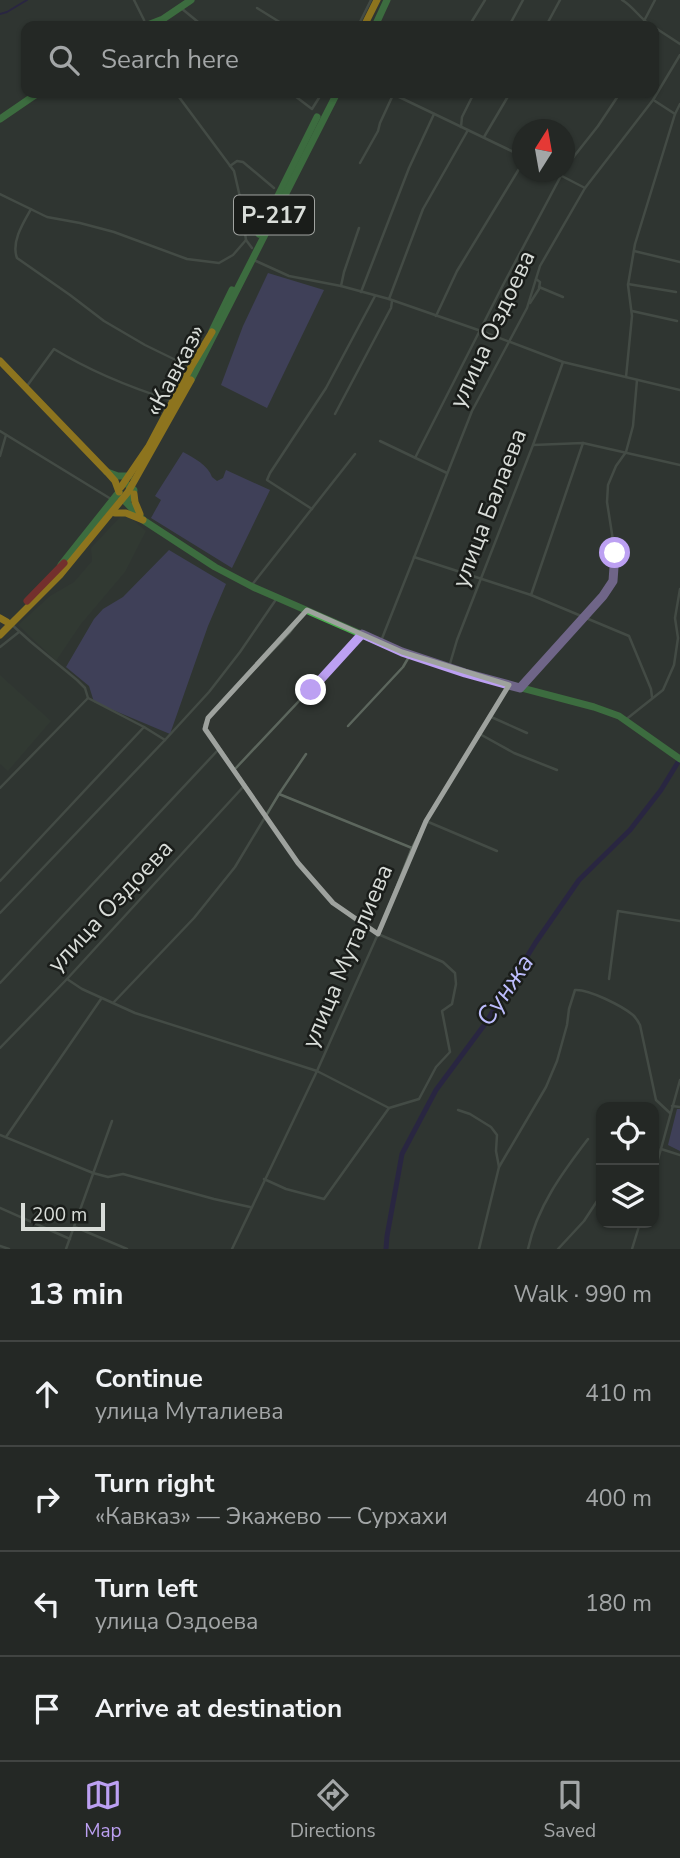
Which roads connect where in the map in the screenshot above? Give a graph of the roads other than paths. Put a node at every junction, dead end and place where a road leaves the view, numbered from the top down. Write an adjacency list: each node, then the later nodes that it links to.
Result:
1 (134, 0): 13 (street)
2 (191, 0): 11 (main road)
3 (371, 0): 17 (street)
4 (377, 0): 18 (main road)
5 (387, 0): 19 (main road)
6 (485, 0): 20 (street)
7 (523, 0): 21 (street)
8 (560, 0): 22 (street)
9 (622, 0): 23 (street)
10 (655, 0): 23 (street)
11 (181, 8): 14 (main road); 15 (street)
12 (257, 8): 16 (street)
13 (144, 21)
14 (155, 21)
15 (197, 21)
16 (278, 21)
17 (360, 21)
18 (366, 21)
19 (377, 21)
20 (472, 21)
21 (512, 21)
22 (549, 21)
23 (644, 21)
24 (659, 31): 25 (street)
25 (680, 44)
26 (680, 55): 27 (street, улица Оздоева)
27 (659, 90)
28 (31, 98): 43 (main road)
29 (180, 98): 50 (street)
30 (298, 98): 31 (street)
31 (319, 98)
32 (327, 98): 60 (main road, «Кавказ» / Р-217)
33 (334, 98): 62 (main road, «Кавказ» / Р-217)
34 (392, 98): 49 (street)
35 (401, 98): 41 (street)
36 (471, 98): 44 (street)
37 (507, 98): 46 (street)
38 (617, 98): 48 (street)
39 (653, 100): 42 (street); 55 (street, улица Оздоева)
40 (680, 104): 42 (street)
41 (434, 114): 44 (street); 68 (street)
42 (675, 114): 61 (street)
43 (0, 120)
44 (461, 127): 45 (street)
45 (468, 130): 46 (street); 72 (street)
46 (484, 137): 47 (street)
47 (512, 151)
48 (575, 156)
49 (360, 163)
50 (230, 166): 54 (street); 59 (street)
51 (575, 181): 55 (street)
52 (512, 182): 75 (street)
53 (558, 182): 77 (street)
54 (274, 188)
55 (585, 188): 64 (street, улица Оздоева)
56 (0, 194): 57 (street)
57 (31, 209): 59 (street); 82 (street)
58 (359, 228): 66 (street)
59 (246, 240): 60 (street)
60 (252, 248): 78 (main road, «Кавказ» / Р-217)
61 (634, 251): 63 (street); 65 (street)
62 (252, 259): 66 (street); 78 (main road, «Кавказ» / Р-217)
63 (680, 262)
64 (536, 279): 67 (street); 73 (street, улица Оздоева)
65 (628, 284): 69 (street); 74 (street)
66 (341, 286): 68 (street)
67 (539, 287): 71 (street); 73 (street)
68 (361, 292): 70 (street)
69 (676, 292)
70 (375, 296): 72 (street); 102 (street)
71 (563, 297)
72 (391, 300): 75 (street); 88 (street)
73 (527, 309): 79 (street, улица Оздоева)
74 (632, 311): 76 (street); 83 (street)
75 (436, 316): 77 (street)
76 (677, 321)
77 (481, 331): 79 (street); 97 (street)
78 (213, 335): 82 (main road, Р-217); 101 (main road); 106 (main road, «Кавказ» / Р-217)
79 (509, 342): 81 (street); 100 (street, улица Оздоева)
80 (0, 361): 85 (main road)
81 (563, 362): 83 (street); 93 (street, улица Балаева)
82 (191, 367): 87 (main road, Р-217)
83 (626, 377): 84 (street)
84 (637, 380): 86 (street); 94 (street)
85 (25, 388): 87 (street); 99 (main road)
86 (680, 390)
87 (173, 401): 101 (main road, Р-217)
88 (335, 414)
89 (0, 431): 90 (street)
90 (6, 434): 96 (street); 101 (street)
91 (380, 441): 97 (street)
92 (583, 443): 93 (street); 94 (street); 110 (street)
93 (533, 445): 107 (street, улица Балаева)
94 (626, 452): 98 (street); 113 (street)
95 (355, 454): 102 (street)
96 (0, 456)
97 (415, 458): 100 (street)
98 (680, 465)
99 (107, 472): 101 (main road); 101 (main road)
100 (447, 473): 105 (street, улица Оздоева)
101 (124, 492): 103 (main road); 104 (main road); 104 (main road); 106 (main road, «Кавказ» / Р-217)
102 (312, 509): 108 (street)
103 (116, 513): 104 (main road); 106 (main road)
104 (143, 520): 108 (main road)
105 (414, 557): 107 (street); 119 (street, улица Оздоева)
106 (59, 573): 114 (main road, «Кавказ» / Р-217)
107 (482, 578): 110 (street); 122 (street, улица Балаева)
108 (251, 586): 111 (main road)
109 (680, 589): 125 (street)
110 (531, 595): 113 (street)
111 (278, 597): 112 (main road); 133 (street)
112 (307, 610): 117 (main road); 134 (street)
113 (585, 617): 124 (street); 125 (street)
114 (6, 621): 115 (main road, «Кавказ» / Р-217); 116 (street); 118 (main road, «Кавказ» / Р-217)
115 (0, 629)
116 (19, 631): 120 (street); 126 (street)
117 (362, 634): 119 (main road); 138 (street)
118 (0, 635)
119 (381, 642): 121 (main road)
120 (0, 648)
121 (410, 655): 122 (main road); 129 (street)
122 (448, 667): 123 (main road)
123 (509, 685): 124 (main road); 127 (street, улица Муталиева)
124 (520, 688): 128 (main road)
125 (652, 697): 128 (street)
126 (88, 698): 130 (street); 140 (street)
127 (489, 716): 131 (street, улица Муталиева); 132 (street)
128 (624, 722): 136 (main road)
129 (348, 726)
130 (144, 727): 133 (street); 146 (street)
131 (478, 733): 137 (street); 143 (street, улица Муталиева)
132 (527, 733)
133 (165, 740): 147 (street)
134 (218, 749): 138 (street); 152 (street)
135 (306, 754): 141 (street)
136 (680, 759)
137 (557, 769)
138 (234, 770): 139 (street)
139 (244, 786): 142 (street); 150 (street, улица Оздоева)
140 (0, 788)
141 (279, 794): 142 (street); 144 (street)
142 (266, 816): 149 (street); 154 (street)
143 (426, 821): 144 (street, улица Муталиева); 145 (street)
144 (412, 848): 149 (street, улица Муталиева)
145 (497, 851)
146 (0, 881)
147 (0, 913)
148 (680, 920): 151 (street)
149 (378, 934): 156 (street, улица Муталиева); 160 (street)
150 (67, 979): 153 (street); 155 (street, улица Оздоева)
151 (609, 979)
152 (0, 983)
153 (102, 999): 154 (street); 165 (street)
154 (114, 1002): 156 (street)
155 (0, 1048)
156 (317, 1071): 160 (street); 172 (street, улица Муталиева)
157 (680, 1080): 158 (street)
158 (672, 1106): 159 (street); 162 (street)
159 (680, 1107)
160 (389, 1108): 172 (street)
161 (458, 1110): 170 (street)
162 (670, 1113): 167 (street); 170 (street)
163 (112, 1121): 171 (street)
164 (0, 1135): 165 (street)
165 (6, 1137): 171 (street)
166 (588, 1139): 185 (street)
167 (661, 1149): 168 (street); 169 (street)
168 (680, 1155)
169 (655, 1165)
170 (499, 1167): 184 (street)
171 (93, 1173): 174 (street); 176 (street)
172 (264, 1179): 174 (street, улица Муталиева)
173 (596, 1203): 186 (street)
174 (250, 1207): 183 (street, улица Муталиева)
175 (0, 1208): 178 (street)
176 (75, 1227): 178 (street); 182 (street)
177 (638, 1228): 187 (street)
178 (70, 1239): 181 (street)
179 (0, 1246): 180 (street)
180 (9, 1249)
181 (66, 1249)
182 (127, 1249)
183 (232, 1249)
184 (479, 1249)
185 (528, 1249)
186 (558, 1249)
187 (632, 1249)

